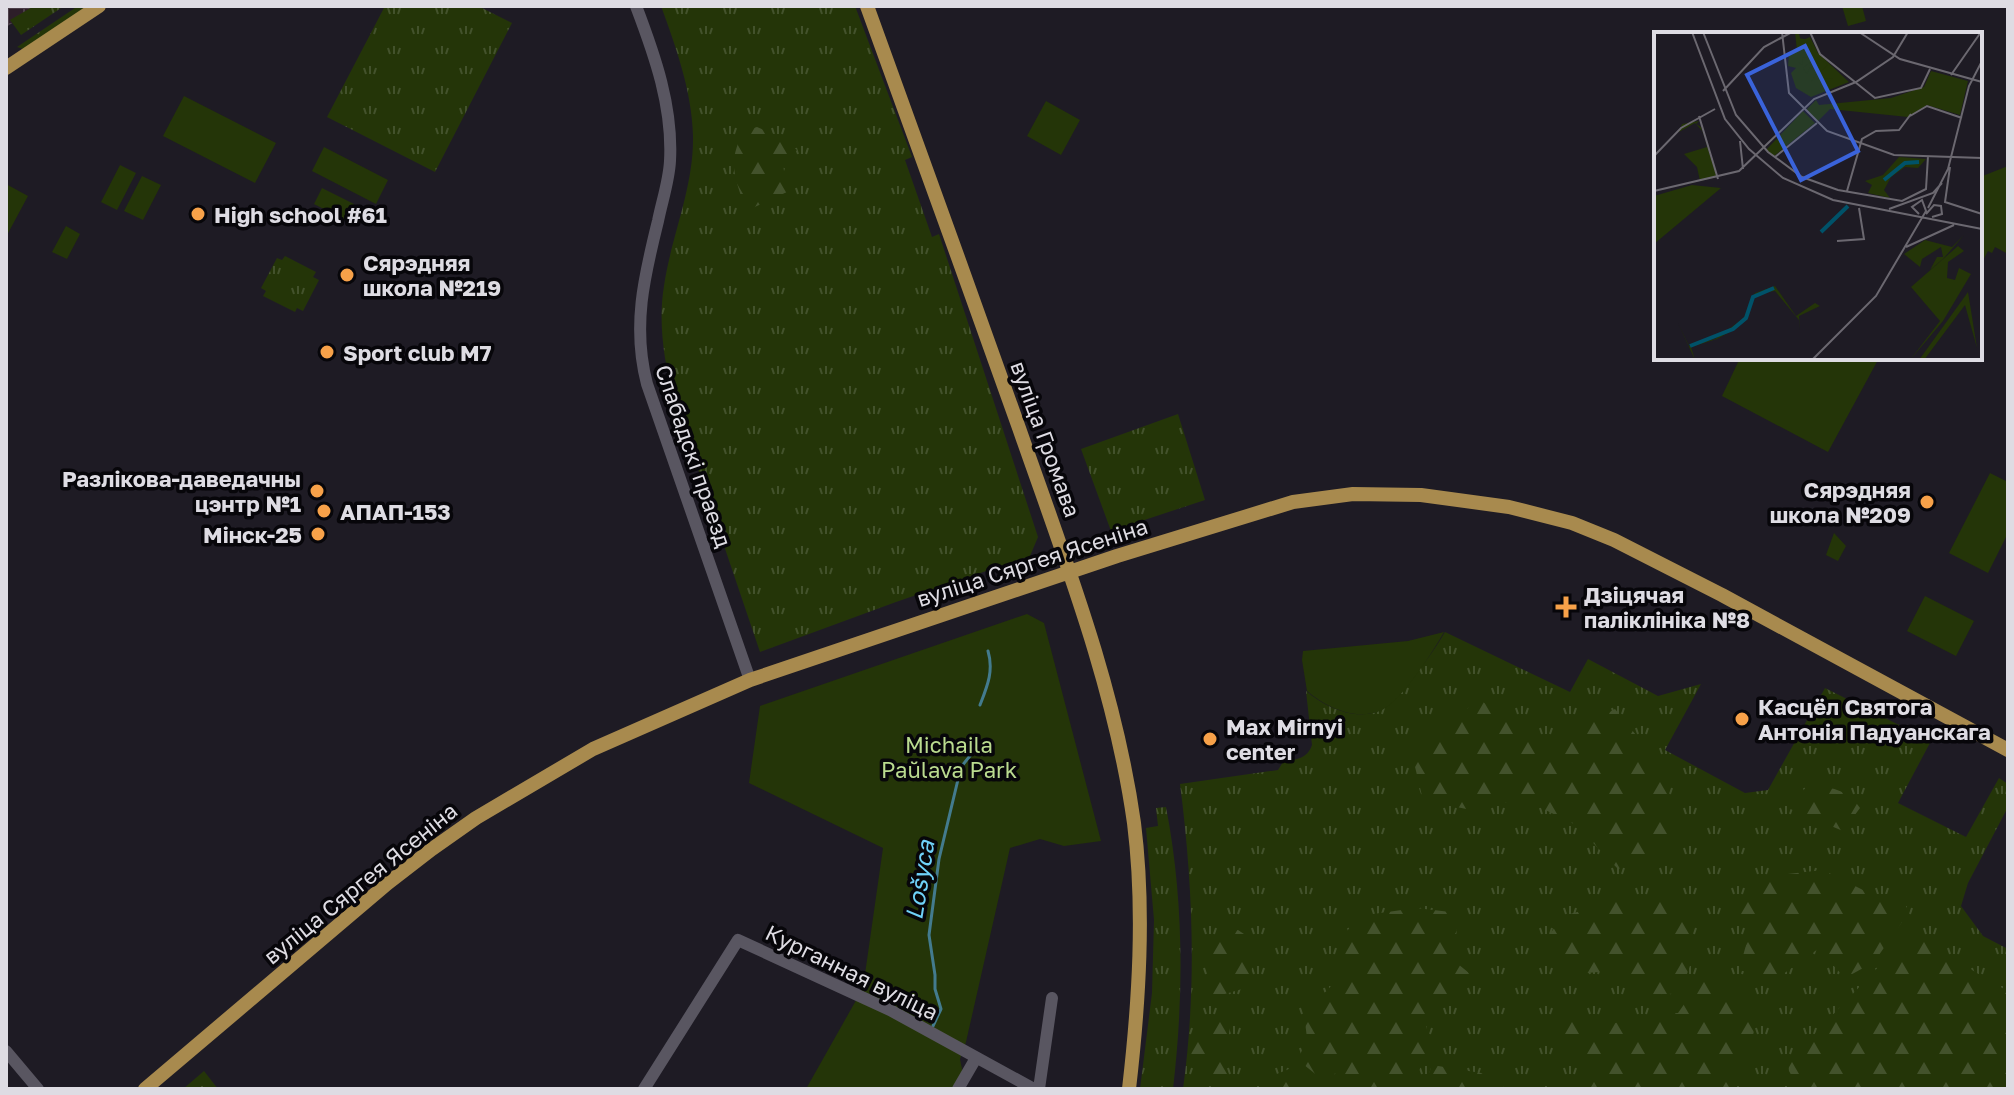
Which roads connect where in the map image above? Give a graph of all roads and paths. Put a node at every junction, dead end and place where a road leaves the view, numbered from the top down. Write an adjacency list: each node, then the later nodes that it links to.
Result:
1 (99, 6): 4 (main road)
2 (636, 6): 6 (street, Слабадскі праезд)
3 (867, 6): 5 (main road, вуліца Громава)
4 (6, 68)
5 (1070, 571): 6 (main road, вуліца Сяргея Ясеніна); 7 (main road, вуліца Сяргея Ясеніна); 16 (main road, вуліца Громава)
6 (750, 680): 12 (main road, вуліца Сяргея Ясеніна)
7 (2008, 750)
8 (1052, 998): 15 (street)
9 (6, 1051): 11 (street)
10 (976, 1058): 13 (street, Курганная вуліца); 14 (street); 15 (street, Курганная вуліца)
11 (38, 1089)
12 (145, 1089)
13 (644, 1089)
14 (958, 1089)
15 (1036, 1089)
16 (1129, 1089)

